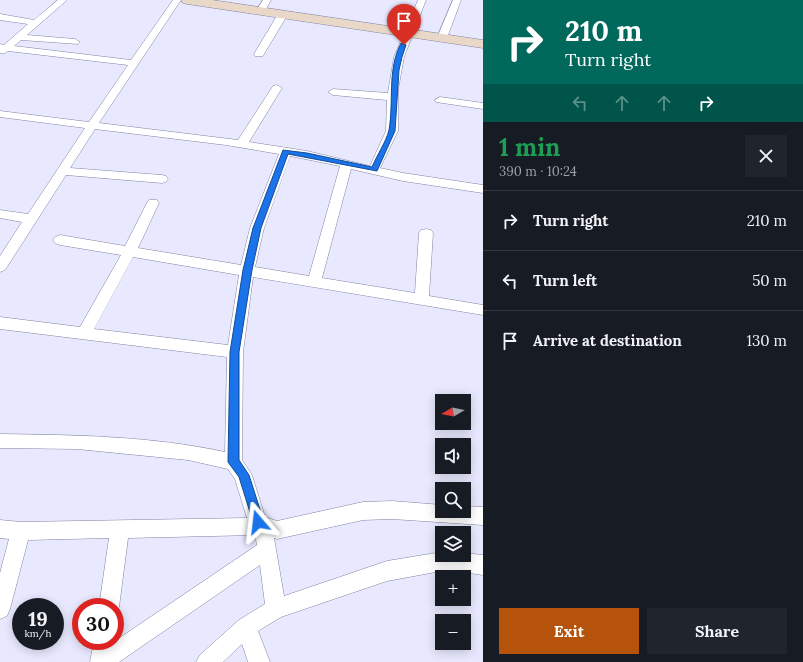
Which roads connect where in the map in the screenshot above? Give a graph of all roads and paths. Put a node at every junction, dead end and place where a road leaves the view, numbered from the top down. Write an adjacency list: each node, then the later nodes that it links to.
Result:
1 (63, 0): 9 (street)
2 (177, 0): 17 (street)
3 (187, 0): 6 (street)
4 (422, 0): 10 (street)
5 (457, 0): 12 (street)
6 (264, 5): 7 (street)
7 (282, 14): 10 (street); 16 (street)
8 (0, 16): 9 (street)
9 (36, 23): 11 (street)
10 (408, 32): 12 (street); 20 (street)
11 (19, 37): 13 (street); 15 (street)
12 (442, 38): 14 (street)
13 (74, 42)
14 (483, 44)
15 (2, 49): 17 (street)
16 (259, 54)
17 (134, 63): 24 (street)
18 (277, 88): 25 (street)
19 (333, 92): 20 (street)
20 (394, 97): 28 (street)
21 (440, 100): 22 (street)
22 (483, 106)
23 (0, 114): 24 (street)
24 (92, 125): 25 (street); 29 (street)
25 (240, 144): 26 (street)
26 (286, 152): 27 (street); 39 (street)
27 (348, 163): 28 (street); 40 (street)
28 (374, 169): 31 (street)
29 (62, 171): 30 (street); 34 (street)
30 (162, 179)
31 (483, 188)
32 (153, 203): 37 (street)
33 (0, 214): 34 (street)
34 (30, 219): 38 (street)
35 (426, 233): 41 (street)
36 (60, 240): 37 (street)
37 (129, 252): 39 (street); 44 (street)
38 (0, 267)
39 (247, 270): 40 (street); 45 (street)
40 (314, 282): 41 (street)
41 (422, 300): 42 (street)
42 (483, 310)
43 (0, 323): 44 (street)
44 (84, 334): 45 (street)
45 (235, 352): 47 (street)
46 (0, 441): 47 (street)
47 (233, 462): 49 (street)
48 (483, 516): 49 (street)
49 (263, 526): 50 (street); 53 (street)
50 (120, 528): 52 (street); 55 (street)
51 (0, 529): 52 (street)
52 (22, 531): 56 (street)
53 (267, 549): 57 (street); 60 (street)
54 (483, 565): 57 (street)
55 (110, 598)
56 (0, 609)
57 (276, 609): 58 (street)
58 (246, 627): 61 (street); 62 (street)
59 (103, 650): 60 (street)
60 (101, 662)
61 (207, 662)
62 (258, 662)

